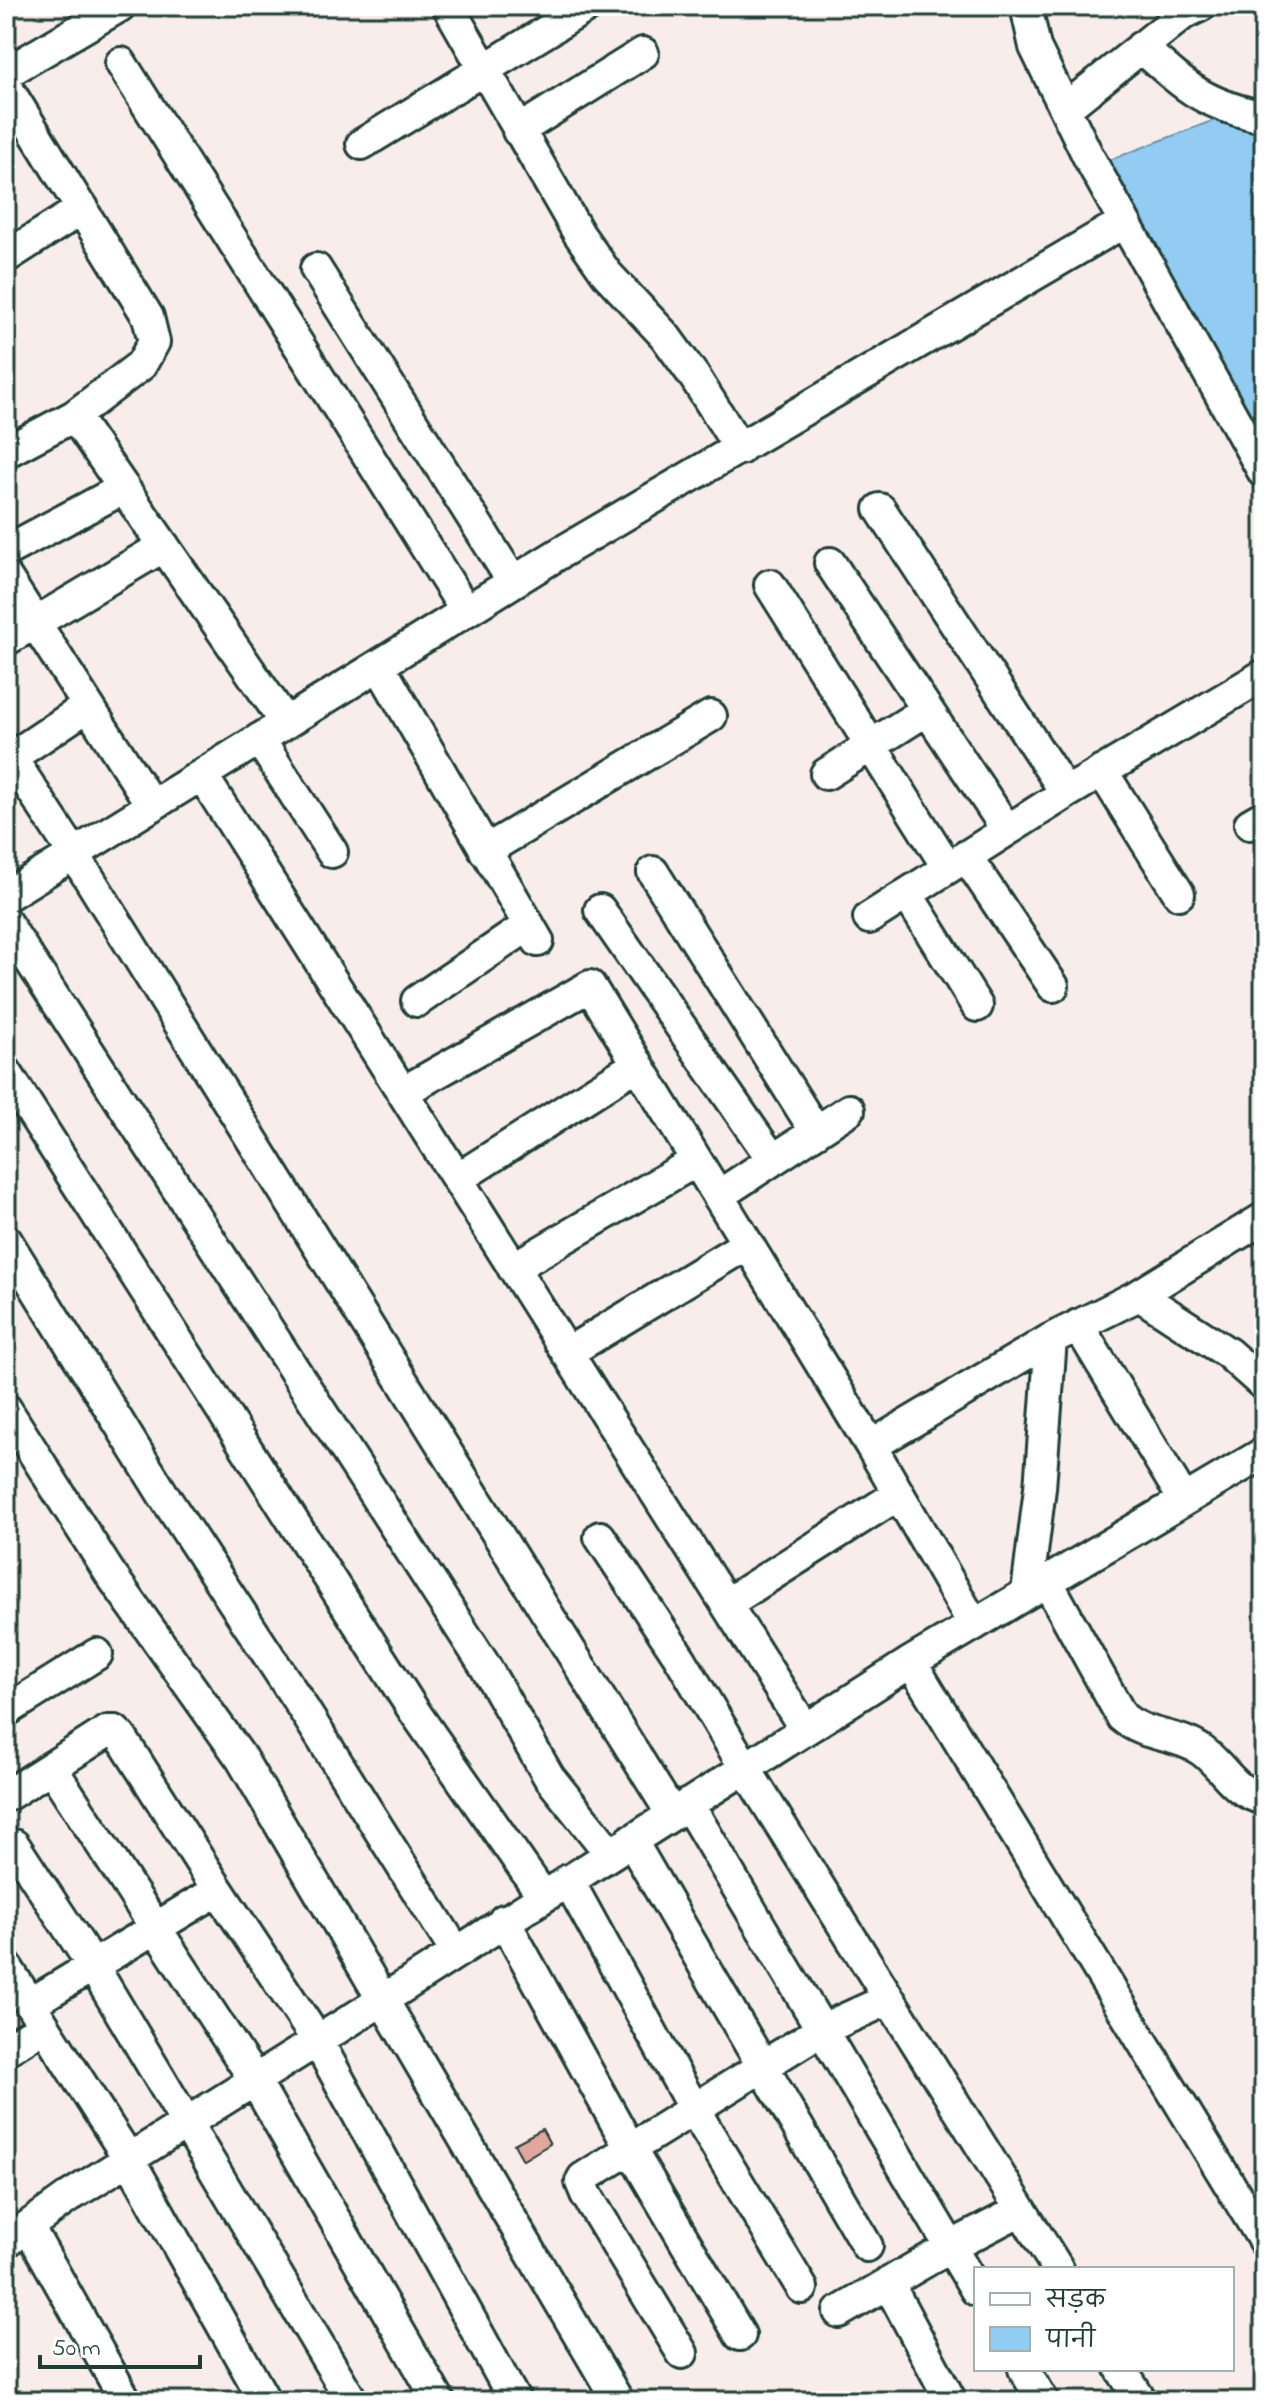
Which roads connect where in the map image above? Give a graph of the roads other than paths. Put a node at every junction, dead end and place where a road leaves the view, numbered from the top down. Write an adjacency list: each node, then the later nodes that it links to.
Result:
1 (120, 6): 10 (street)
2 (448, 6): 9 (street)
3 (588, 6): 9 (street)
4 (1026, 6): 12 (street)
5 (1200, 6): 6 (street)
6 (1141, 47): 12 (street); 13 (street)
7 (643, 53): 14 (street)
8 (121, 63): 32 (street)
9 (484, 69): 14 (street); 15 (street)
10 (6, 73)
11 (6, 86): 16 (street)
12 (1066, 108): 17 (street)
13 (1264, 117)
14 (518, 131): 21 (street)
15 (362, 144)
16 (83, 208): 18 (street); 20 (street)
17 (1124, 222): 21 (street); 23 (street)
18 (6, 257)
19 (316, 269): 30 (street)
20 (74, 416): 22 (street); 24 (street)
21 (740, 449): 30 (street)
22 (6, 452)
23 (1264, 473)
24 (124, 488): 26 (street); 27 (street)
25 (880, 509): 47 (street)
26 (164, 546): 33 (street); 40 (street)
27 (6, 551)
28 (830, 563): 38 (street)
29 (6, 577): 33 (street)
30 (513, 582): 32 (street)
31 (770, 585): 42 (street)
32 (466, 611): 35 (street)
33 (34, 621): 34 (street); 37 (street)
34 (6, 640)
35 (379, 665): 40 (street); 50 (street)
36 (1264, 675): 44 (street)
37 (88, 706): 43 (street); 48 (street)
38 (927, 710): 42 (street); 49 (street)
39 (711, 716): 50 (street)
40 (286, 723): 41 (street)
41 (259, 739): 46 (street); 51 (street)
42 (871, 745): 45 (street); 53 (street)
43 (8, 756): 52 (street)
44 (1102, 771): 47 (street); 56 (street)
45 (826, 774)
46 (202, 775): 48 (street); 66 (street)
47 (1066, 793): 49 (street)
48 (152, 806): 52 (street)
49 (1007, 830): 53 (street)
50 (485, 851): 62 (street)
51 (332, 852)
52 (74, 854): 57 (street); 99 (street)
53 (957, 862): 55 (street); 61 (street)
54 (653, 872): 68 (street)
55 (907, 894): 59 (street); 63 (street)
56 (1179, 894)
57 (6, 896)
58 (600, 910): 69 (street)
59 (869, 918)
60 (6, 923): 101 (street)
61 (1053, 986)
62 (417, 1001)
63 (977, 1006)
64 (638, 1064): 66 (street); 70 (street); 71 (street)
65 (6, 1072): 102 (street)
66 (403, 1092): 71 (street)
67 (849, 1110): 68 (street)
68 (816, 1132): 69 (street)
69 (773, 1160): 72 (street)
70 (696, 1161): 72 (street); 76 (street)
71 (457, 1179): 76 (street)
72 (718, 1196): 75 (street)
73 (1264, 1218): 77 (street)
74 (6, 1240): 106 (street)
75 (747, 1244): 80 (street); 83 (street)
76 (513, 1268): 80 (street)
77 (1139, 1295): 78 (street); 81 (street)
78 (1078, 1325): 79 (street); 86 (street)
79 (1051, 1339): 83 (street); 88 (street)
80 (567, 1353): 89 (street)
81 (1264, 1385)
82 (6, 1409): 110 (street)
83 (871, 1446): 85 (street)
84 (1264, 1453): 86 (street)
85 (899, 1494): 89 (street); 90 (street)
86 (1184, 1500): 88 (street)
87 (600, 1537): 96 (street)
88 (1037, 1587): 90 (street); 98 (street)
89 (726, 1604): 94 (street)
90 (974, 1625): 92 (street)
91 (97, 1654): 93 (street)
92 (911, 1662): 94 (street); 123 (street)
93 (6, 1711)
94 (805, 1729): 96 (street)
95 (51, 1767): 97 (street); 103 (street); 105 (street)
96 (745, 1768): 99 (street); 109 (street)
97 (6, 1796)
98 (1264, 1799)
99 (680, 1809): 101 (street); 112 (street)
100 (14, 1845): 108 (street)
101 (621, 1847): 102 (street); 115 (street)
102 (555, 1888): 104 (street); 117 (street)
103 (218, 1890): 105 (street); 113 (street)
104 (504, 1920): 106 (street); 119 (street)
105 (156, 1927): 108 (street); 116 (street)
106 (456, 1952): 110 (street)
107 (6, 1966): 111 (street)
108 (93, 1966): 111 (street); 118 (street)
109 (889, 1999): 112 (street); 121 (street)
110 (381, 2001): 113 (street); 140 (street)
111 (37, 2015): 114 (street); 120 (street)
112 (821, 2030): 115 (street); 125 (street)
113 (317, 2040): 116 (street); 139 (street)
114 (6, 2050)
115 (762, 2066): 117 (street); 124 (street)
116 (254, 2079): 118 (street); 138 (street)
117 (695, 2111): 119 (street); 129 (street)
118 (187, 2122): 120 (street); 137 (street)
119 (631, 2150): 131 (street); 132 (street)
120 (129, 2159): 122 (street); 136 (street)
121 (1021, 2210): 125 (street); 126 (street)
122 (17, 2234): 135 (street)
123 (1264, 2241)
124 (867, 2246)
125 (950, 2247): 127 (street); 128 (street)
126 (1057, 2267)
127 (888, 2283): 130 (street); 141 (street)
128 (974, 2287)
129 (802, 2288)
130 (839, 2312)
131 (740, 2335)
132 (682, 2353)
133 (1025, 2371): 142 (street)
134 (1122, 2371): 143 (street)
135 (126, 2401)
136 (265, 2401)
137 (352, 2401)
138 (439, 2401)
139 (515, 2401)
140 (618, 2401)
141 (951, 2401)
142 (1043, 2401)
143 (1141, 2401)

